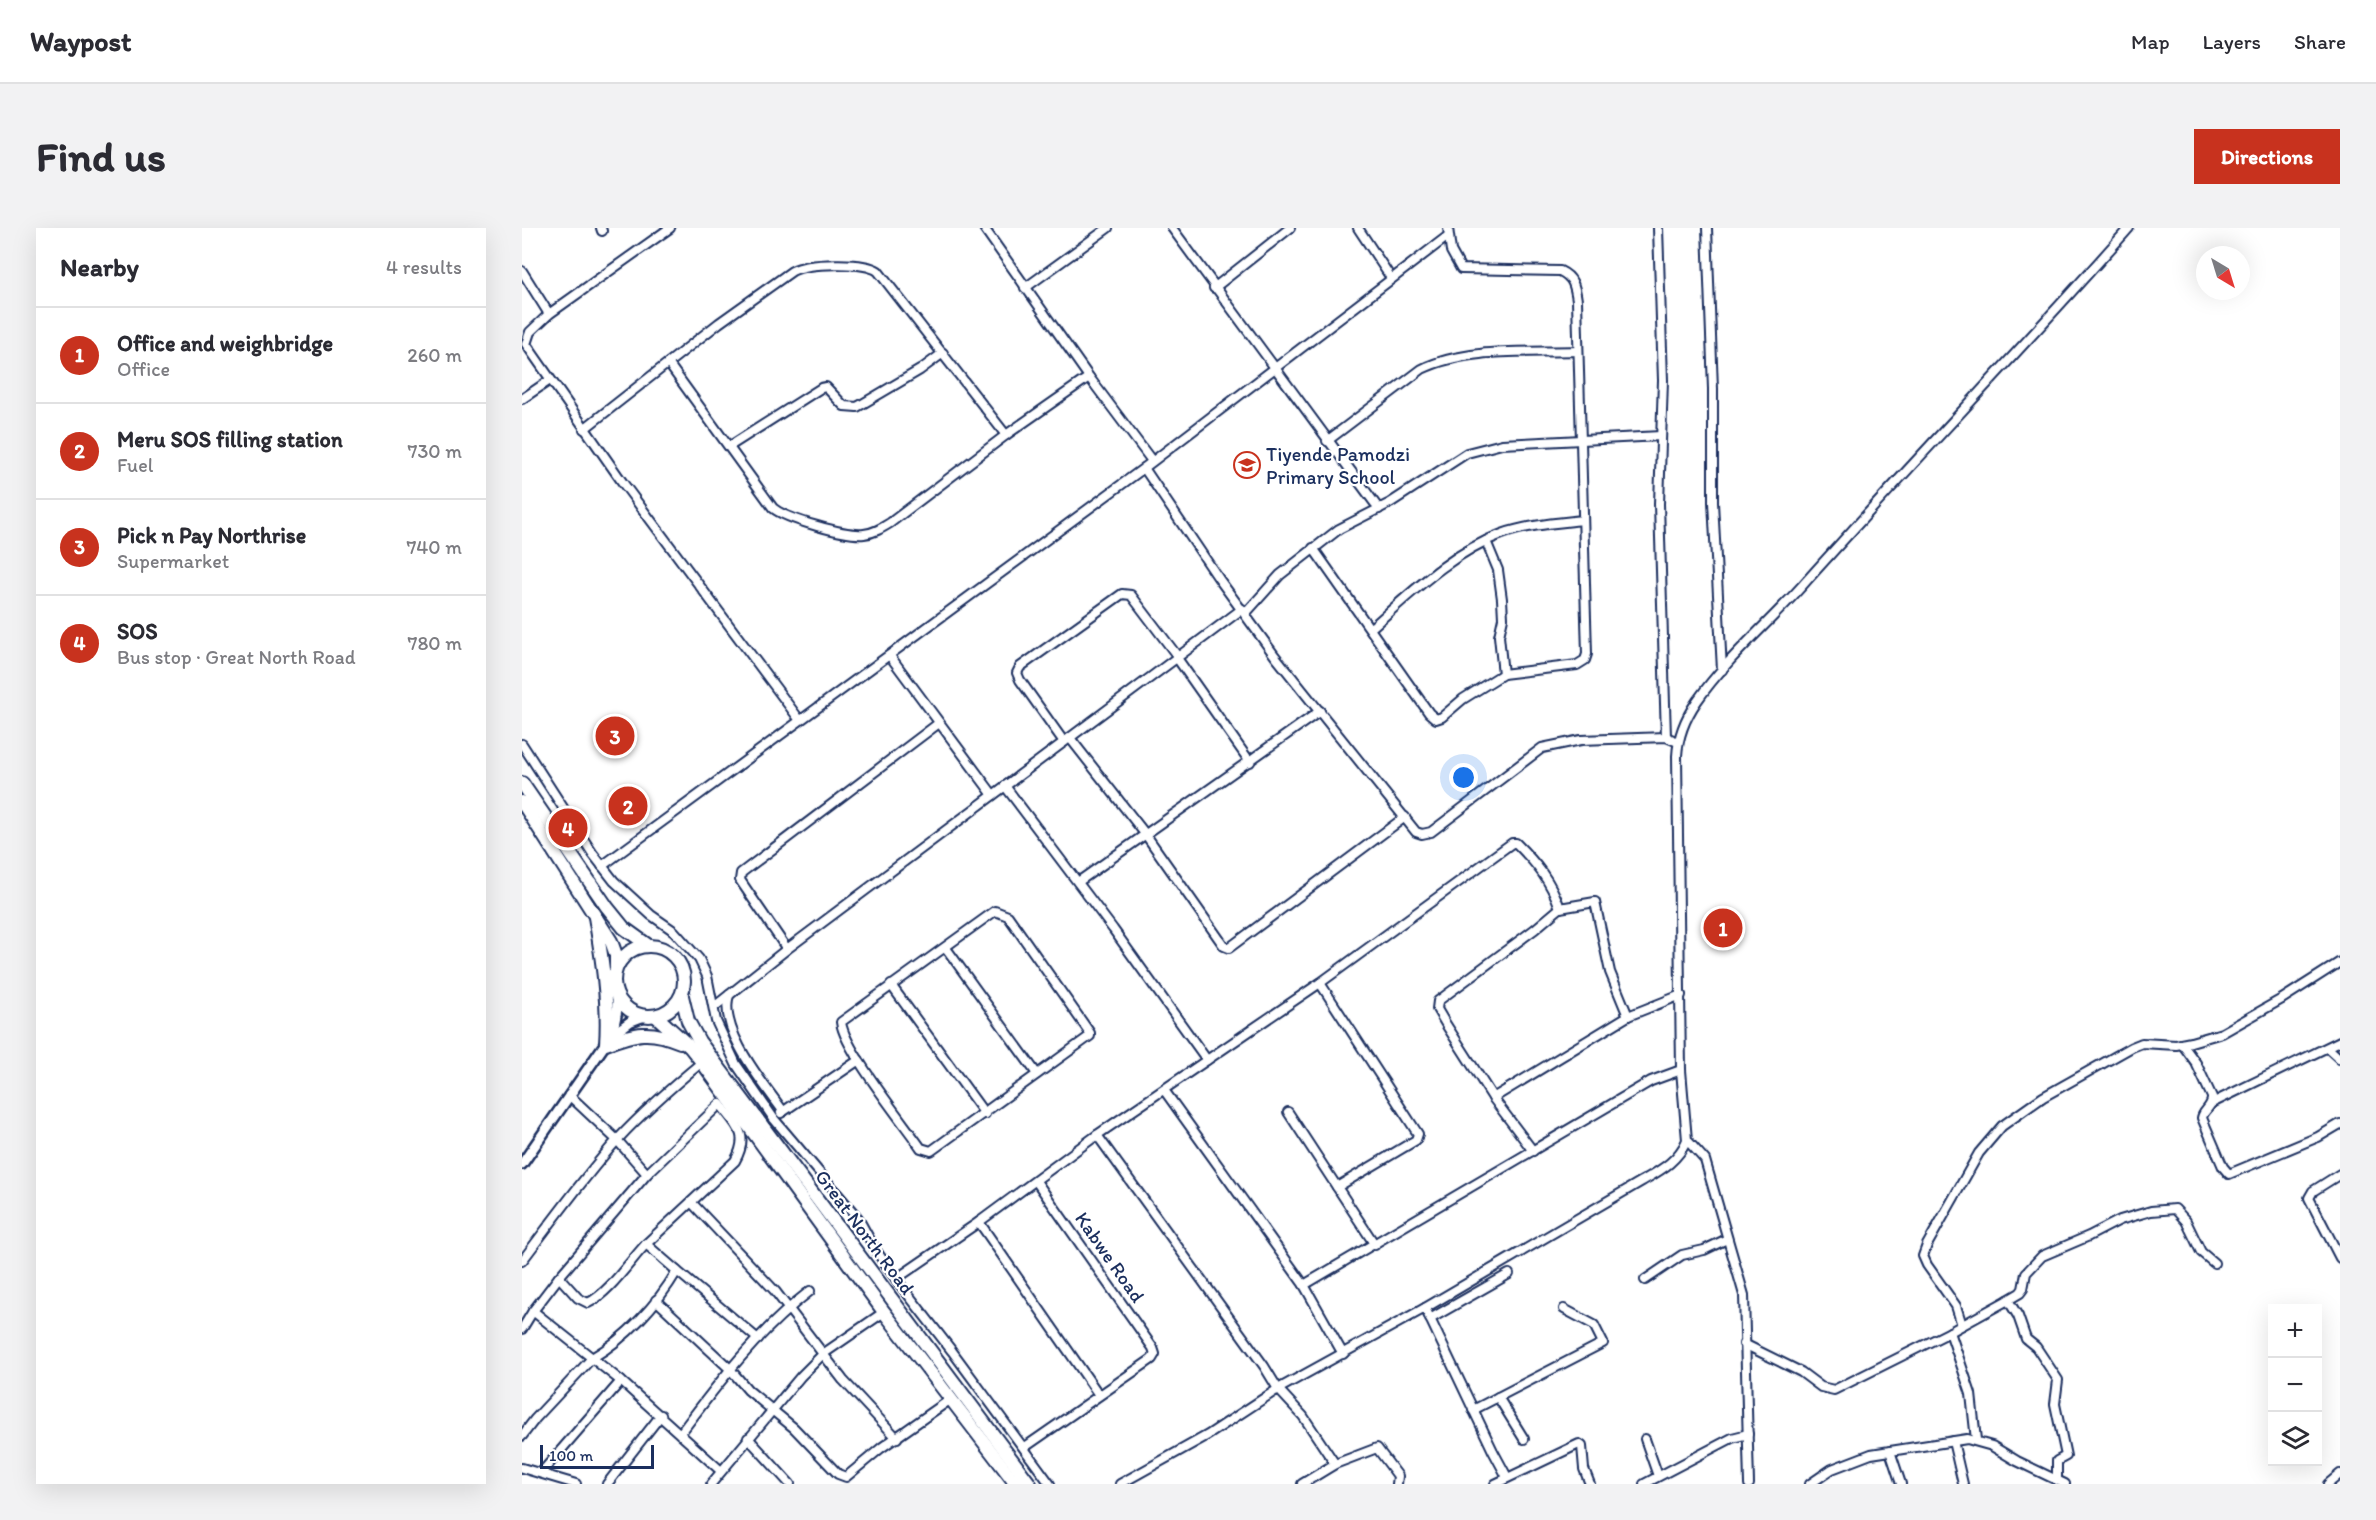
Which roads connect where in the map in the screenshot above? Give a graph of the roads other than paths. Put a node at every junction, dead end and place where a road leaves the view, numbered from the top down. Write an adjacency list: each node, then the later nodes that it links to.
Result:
1 (670, 228): 15 (street)
2 (984, 228): 13 (street)
3 (1108, 228): 13 (street)
4 (1172, 228): 14 (street)
5 (1290, 228): 14 (street)
6 (1358, 228): 12 (street)
7 (1658, 228): 25 (street)
8 (1707, 228): 39 (street)
9 (2129, 228): 39 (street)
10 (1448, 232): 12 (street); 16 (street)
11 (522, 271): 15 (street)
12 (1391, 278): 19 (street)
13 (1025, 288): 20 (street)
14 (1214, 288): 19 (street)
15 (549, 314): 21 (street)
16 (1578, 351): 26 (street); 27 (street)
17 (943, 353): 18 (street); 24 (street); 28 (street)
18 (668, 363): 23 (street); 28 (street)
19 (1273, 368): 27 (street); 29 (street)
20 (1089, 377): 24 (street); 29 (street)
21 (550, 380): 22 (street); 23 (street)
22 (522, 399)
23 (584, 429): 42 (street)
24 (1006, 435): 28 (street)
25 (1661, 436): 26 (street); 44 (street)
26 (1581, 440): 31 (street); 32 (street)
27 (1327, 441): 31 (street)
28 (730, 446)
29 (1152, 461): 30 (street)
30 (1144, 468): 35 (street); 37 (street)
31 (1379, 509): 34 (street)
32 (1583, 520): 33 (street); 40 (street)
33 (1486, 541): 36 (street); 40 (street)
34 (1313, 548): 35 (street); 36 (street)
35 (1244, 611): 38 (street); 41 (street)
36 (1371, 627): 40 (street)
37 (890, 656): 42 (street); 43 (street)
38 (1178, 657): 45 (street); 45 (street); 48 (street)
39 (1722, 670): 46 (street)
40 (1503, 675)
41 (1320, 711): 48 (street); 53 (street)
42 (800, 719): 55 (street)
43 (939, 723): 51 (street); 61 (street)
44 (1666, 737): 46 (street); 53 (street)
45 (1067, 740): 50 (street); 54 (street)
46 (1678, 742): 68 (street)
47 (522, 744): 55 (street)
48 (1250, 762): 54 (street)
49 (522, 783): 59 (main road)
50 (1005, 786): 51 (street); 56 (street)
51 (993, 795): 61 (street)
52 (522, 802): 58 (main road)
53 (1405, 818): 54 (street)
54 (1146, 835): 56 (street)
55 (602, 866): 70 (street)
56 (1078, 882): 80 (street)
57 (1560, 908): 64 (street); 72 (street); 86 (street)
58 (595, 917): 63 (main road); 73 (main road)
59 (649, 946): 63 (main road); 69 (main road)
60 (946, 948): 65 (street); 83 (street); 83 (street)
61 (787, 949): 67 (street)
62 (2340, 962): 75 (street)
63 (616, 967): 66 (main road)
64 (1320, 983): 80 (street); 101 (street)
65 (891, 985): 79 (street); 90 (street)
66 (617, 994): 71 (main road); 73 (street)
67 (729, 995): 70 (street); 88 (street)
68 (1681, 995): 72 (street); 82 (street)
69 (682, 996): 71 (main road); 168 (main road, Great North Road)
70 (714, 1007): 91 (street)
71 (650, 1016): 73 (street); 76 (main road, Great North Road)
72 (1628, 1016): 86 (street)
73 (608, 1040): 76 (main road); 85 (street)
74 (2340, 1041): 77 (street)
75 (2182, 1044): 87 (street); 127 (street)
76 (690, 1047): 81 (main road, Great North Road)
77 (2328, 1048): 78 (street); 87 (street)
78 (2340, 1059)
79 (859, 1060): 88 (street); 90 (street)
80 (1207, 1060): 84 (street)
81 (702, 1062): 94 (street); 125 (main road, Great North Road)
82 (1681, 1070): 95 (street); 96 (street)
83 (1037, 1074): 90 (street)
84 (1164, 1090): 93 (street); 116 (street)
85 (569, 1095): 94 (street); 97 (street)
86 (1493, 1098): 96 (street)
87 (2212, 1103): 92 (street)
88 (783, 1111): 91 (street)
89 (1288, 1112): 101 (street)
90 (985, 1114)
91 (774, 1119): 114 (street)
92 (2340, 1124)
93 (1097, 1135): 100 (street); 137 (street)
94 (617, 1140): 98 (street); 108 (street)
95 (1687, 1140): 104 (street); 112 (street)
96 (1533, 1151): 106 (street)
97 (522, 1164)
98 (647, 1174): 102 (street); 113 (street)
99 (2340, 1174): 107 (street)
100 (1036, 1181): 103 (street); 138 (street, Kabwe Road)
101 (1337, 1187): 106 (street)
102 (691, 1202): 105 (street); 121 (street)
103 (979, 1222): 114 (street); 138 (street)
104 (1727, 1239): 115 (street); 131 (street)
105 (645, 1244): 110 (street); 113 (street)
106 (1375, 1245): 116 (street)
107 (2340, 1258)
108 (522, 1261)
109 (2214, 1263): 120 (street)
110 (677, 1271): 119 (street); 130 (street)
111 (1509, 1274): 117 (street)
112 (1482, 1275): 117 (street); 122 (street)
113 (559, 1277): 124 (street)
114 (896, 1279): 153 (street)
115 (1645, 1280)
116 (1304, 1285): 133 (street)
117 (1488, 1286): 126 (street)
118 (810, 1291): 121 (street)
119 (656, 1300): 134 (street); 135 (street)
120 (2008, 1300): 127 (street); 162 (street)
121 (788, 1308): 130 (street); 132 (street)
122 (1425, 1308): 126 (street); 133 (street)
123 (1564, 1309): 139 (street)
124 (533, 1311): 128 (street); 134 (street)
125 (884, 1312): 132 (street); 140 (main road, Great North Road)
126 (1430, 1319): 142 (street)
127 (1962, 1325): 129 (street)
128 (522, 1329)
129 (1950, 1332): 131 (street); 151 (street)
130 (758, 1339): 135 (street)
131 (1744, 1344): 145 (street)
132 (823, 1353): 141 (street); 148 (street)
133 (1343, 1354): 137 (street)
134 (592, 1358): 136 (street); 146 (street)
135 (730, 1369): 141 (street); 144 (street)
136 (621, 1381): 143 (street); 158 (street)
137 (1278, 1389): 155 (street); 170 (street)
138 (1099, 1395): 153 (street)
139 (1498, 1397): 142 (street); 149 (street)
140 (951, 1399): 148 (street); 163 (main road, Great North Road)
141 (772, 1410): 147 (street); 148 (street)
142 (1473, 1410): 161 (street)
143 (661, 1415): 144 (street); 165 (street)
144 (680, 1434): 157 (street)
145 (1748, 1434): 160 (street); 176 (street)
146 (522, 1436)
147 (747, 1438): 157 (street); 167 (street)
148 (897, 1438)
149 (1524, 1439)
150 (1645, 1439): 160 (street)
151 (1976, 1440): 152 (street); 162 (street)
152 (1953, 1441): 154 (street); 179 (street)
153 (1025, 1447): 169 (street)
154 (1890, 1451): 177 (street); 178 (street)
155 (1335, 1464): 171 (street); 172 (street)
156 (522, 1468): 158 (street)
157 (721, 1471): 166 (street)
158 (541, 1473): 164 (street)
159 (2340, 1474): 181 (street)
160 (1658, 1476): 175 (street)
161 (1508, 1477): 173 (street); 174 (street)
162 (2056, 1478): 180 (street)
163 (1014, 1483)
164 (576, 1484)
165 (606, 1484)
166 (711, 1484)
167 (790, 1484)
168 (1030, 1484)
169 (1050, 1484)
170 (1120, 1484)
171 (1302, 1484)
172 (1397, 1484)
173 (1495, 1484)
174 (1590, 1484)
175 (1644, 1484)
176 (1749, 1484)
177 (1810, 1484)
178 (1901, 1484)
179 (1963, 1484)
180 (2065, 1484)
181 (2328, 1484)

